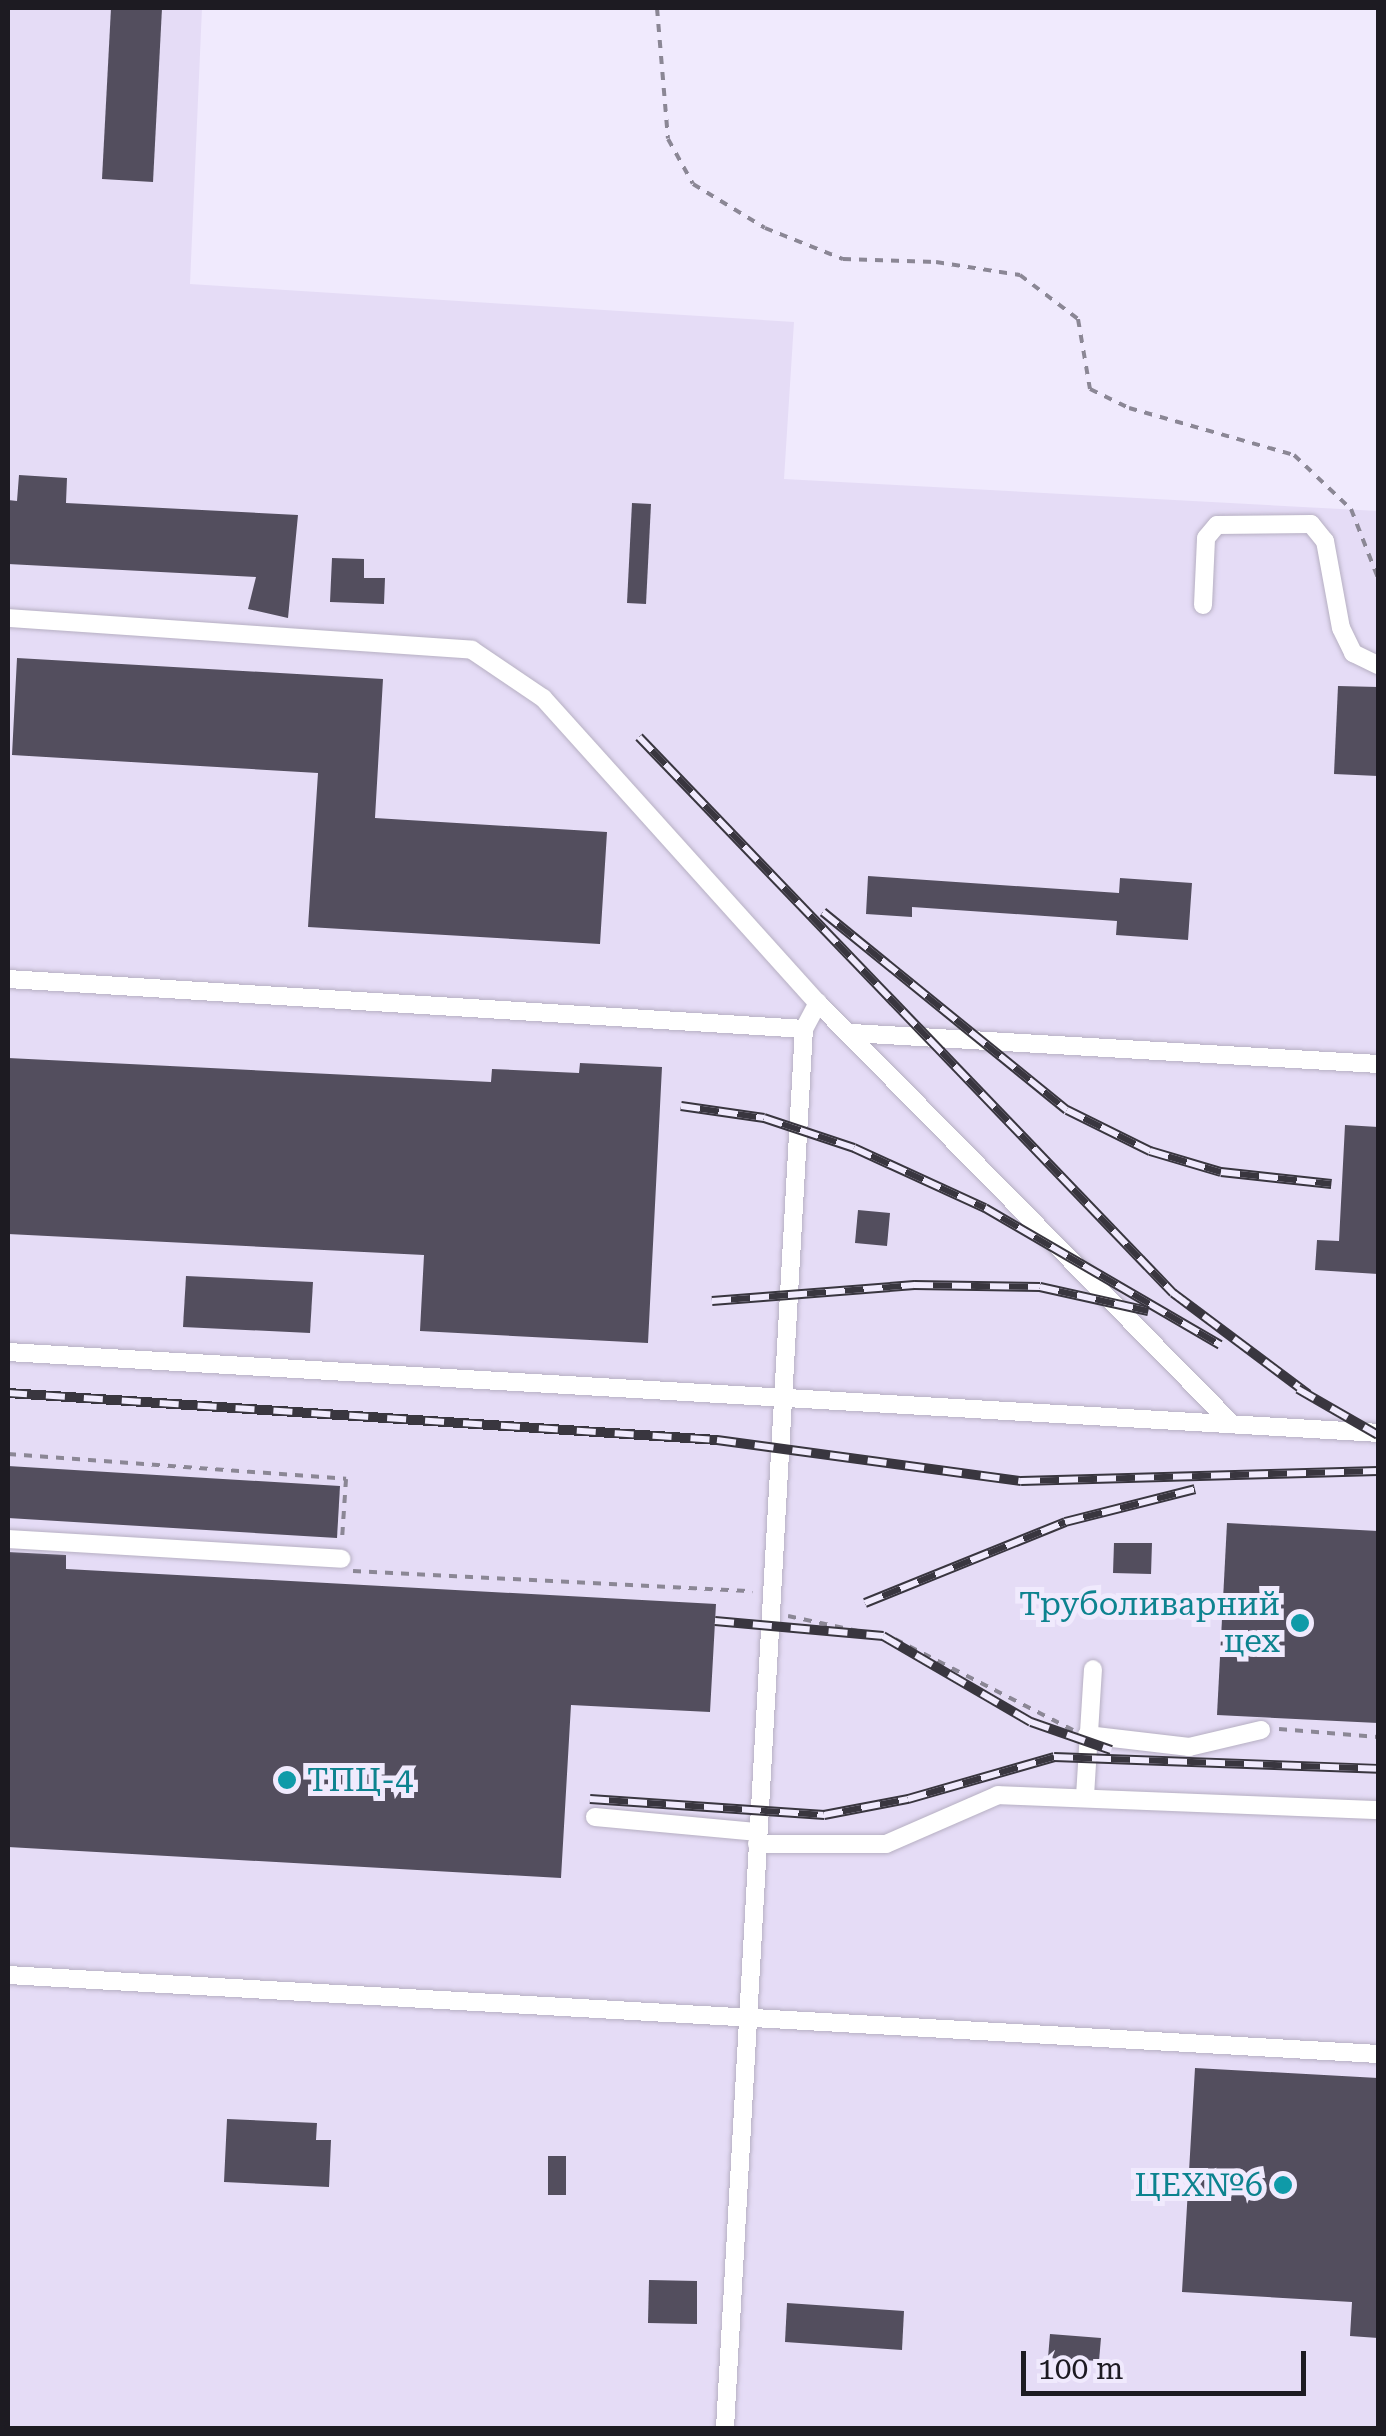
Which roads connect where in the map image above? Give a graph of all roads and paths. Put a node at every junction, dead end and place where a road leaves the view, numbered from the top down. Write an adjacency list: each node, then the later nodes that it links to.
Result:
1 (657, 8): 2 (path)
2 (1378, 578)
3 (1203, 605): 5 (lane)
4 (8, 618): 7 (lane)
5 (1378, 664)
6 (8, 979): 8 (lane)
7 (818, 1004): 8 (lane); 9 (lane)
8 (804, 1029): 12 (lane)
9 (852, 1033): 10 (lane); 13 (lane)
10 (1378, 1064)
11 (8, 1352): 12 (lane)
12 (784, 1397): 13 (lane); 18 (lane)
13 (1232, 1424): 14 (lane)
14 (1378, 1433)
15 (8, 1454): 17 (path)
16 (8, 1538): 17 (lane)
17 (341, 1559): 18 (path)
18 (772, 1592): 19 (lane)
19 (771, 1615): 22 (path); 27 (lane)
20 (1093, 1669): 22 (lane)
21 (1262, 1730): 22 (lane); 23 (path)
22 (1087, 1735): 24 (lane)
23 (1378, 1737)
24 (1085, 1796): 25 (lane); 27 (lane)
25 (1378, 1810)
26 (595, 1816): 27 (lane)
27 (758, 1838): 29 (lane)
28 (8, 1975): 29 (lane)
29 (747, 2022): 30 (lane); 31 (lane)
30 (1378, 2054)
31 (725, 2428)

